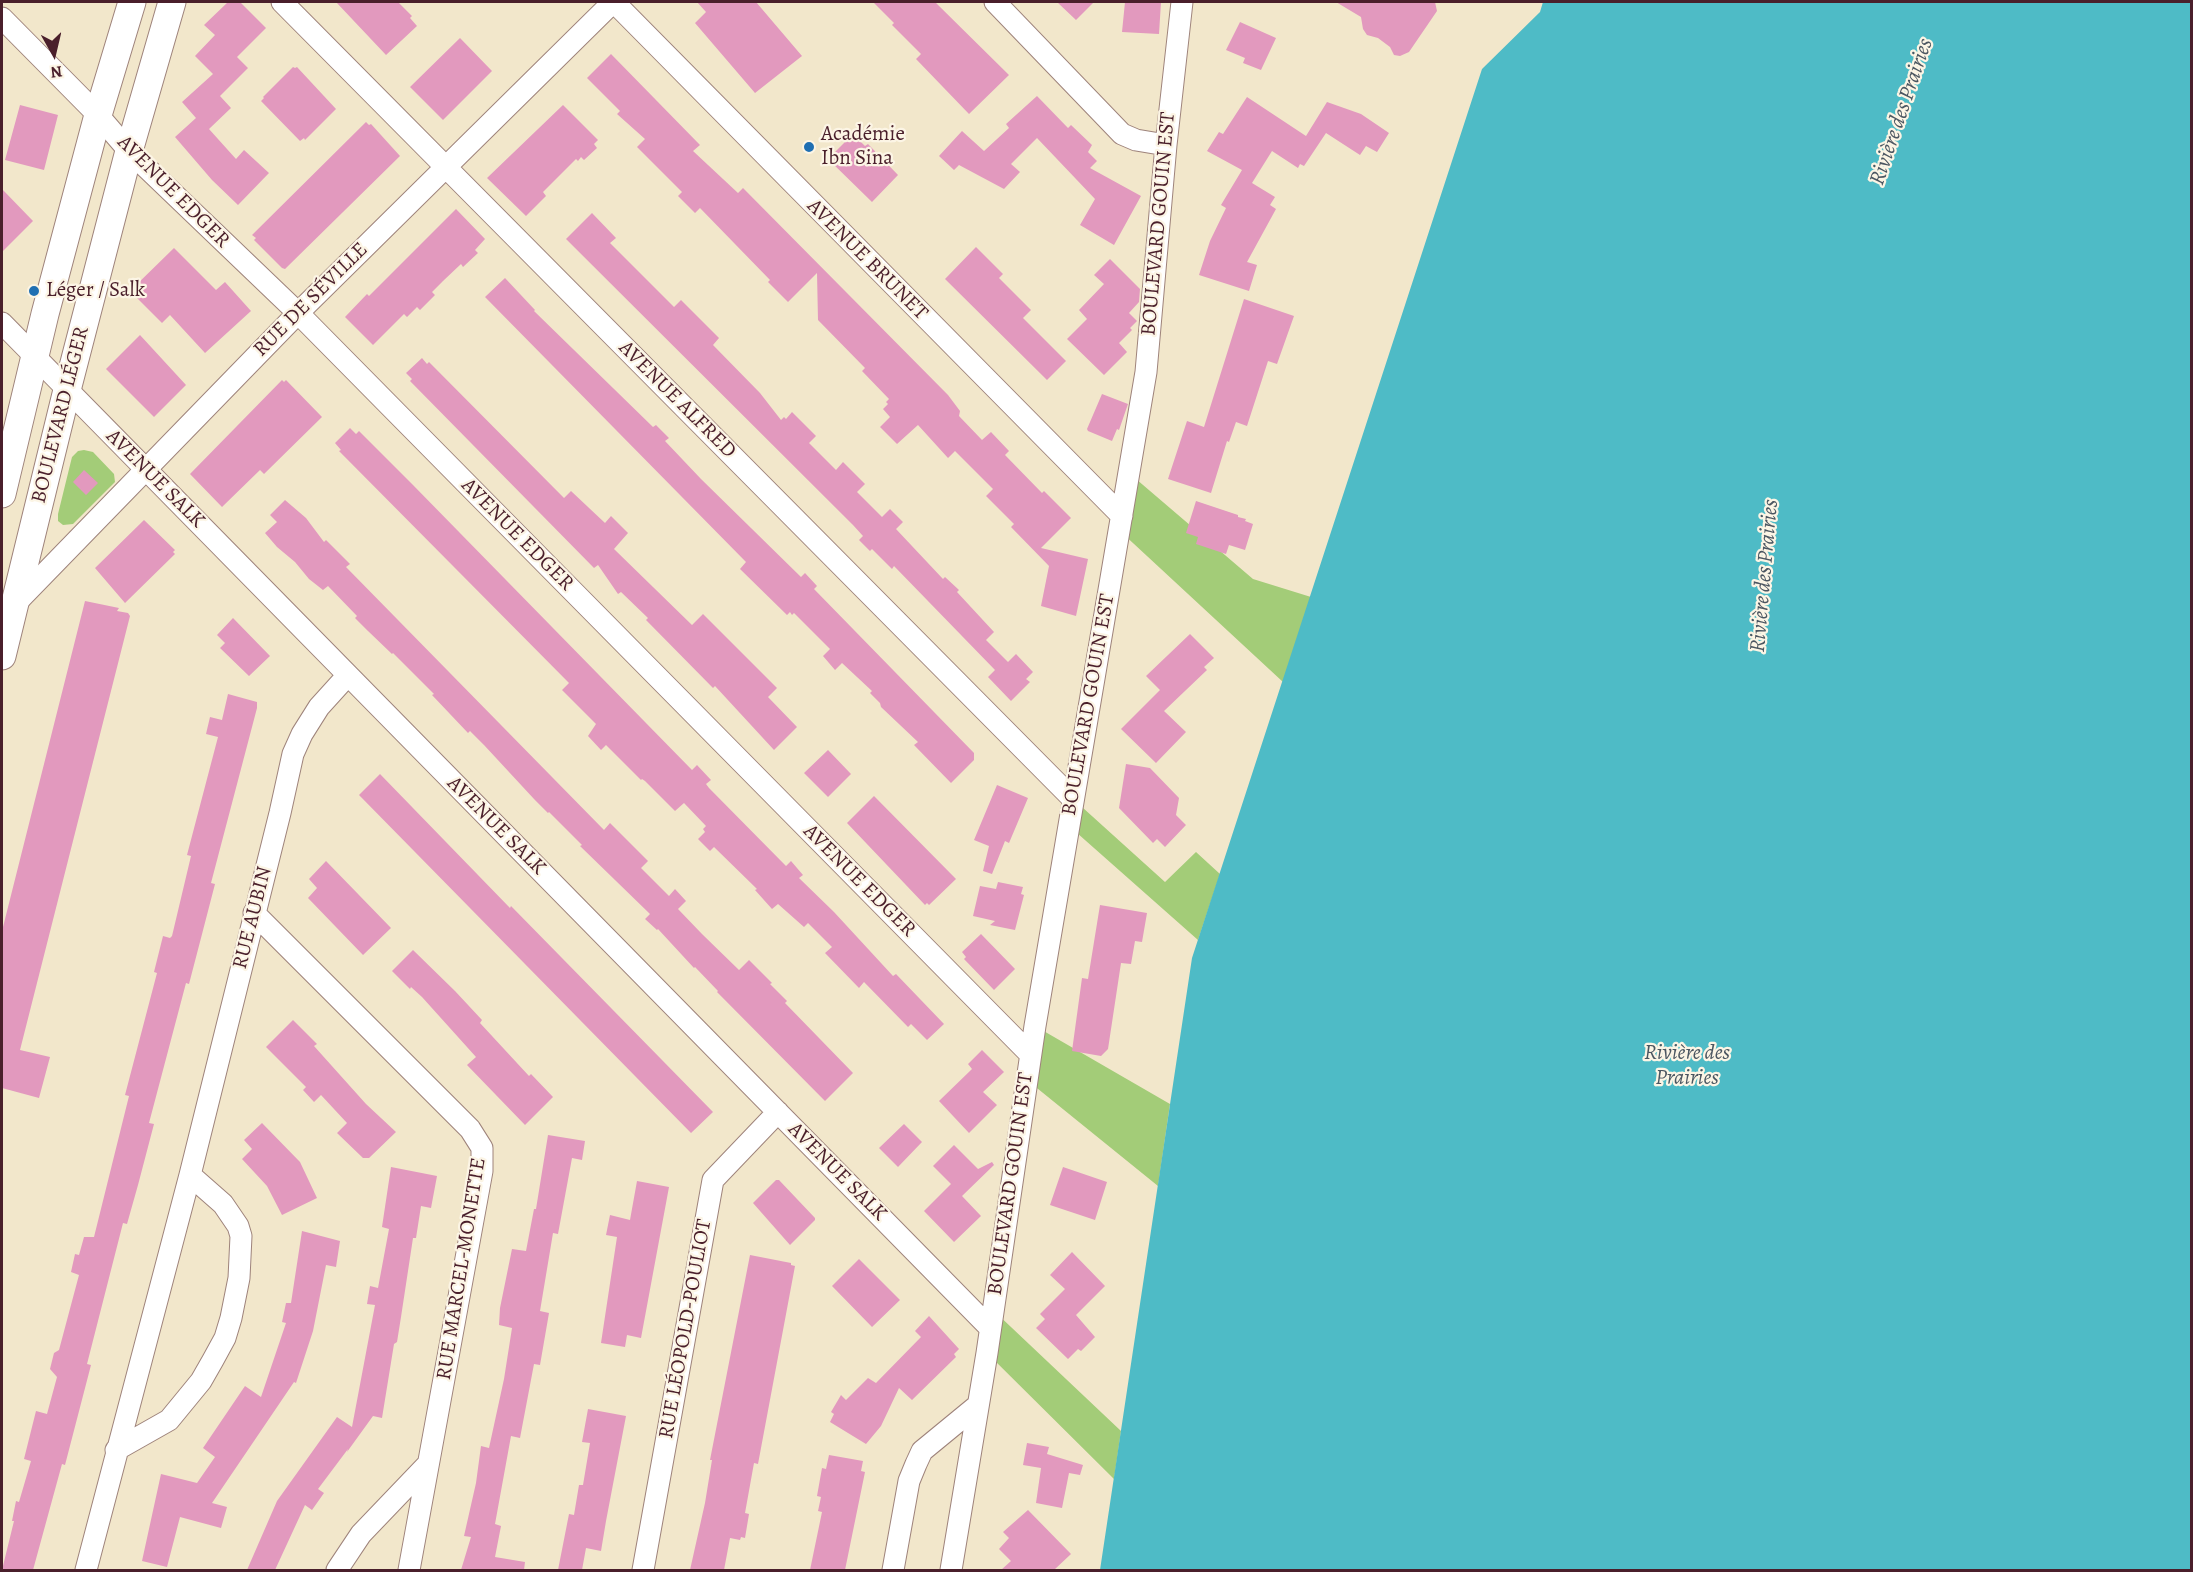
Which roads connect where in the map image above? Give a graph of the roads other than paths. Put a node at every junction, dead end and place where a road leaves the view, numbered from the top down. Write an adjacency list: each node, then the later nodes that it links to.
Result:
1 (132, 2): 8 (main road, BOULEVARD LÉGER)
2 (172, 2): 10 (main road, BOULEVARD LÉGER)
3 (282, 2): 11 (street, AVENUE ALFRED)
4 (614, 2): 11 (street, RUE DE SÉVILLE); 18 (street, AVENUE BRUNET)
5 (995, 2): 9 (street)
6 (1182, 2): 9 (street, BOULEVARD GOUIN EST)
7 (2, 18): 8 (street, AVENUE EDGER)
8 (98, 115): 10 (street, AVENUE EDGER); 14 (main road, BOULEVARD LÉGER)
9 (1166, 145): 18 (street, BOULEVARD GOUIN EST)
10 (129, 151): 12 (street, AVENUE EDGER); 15 (main road, BOULEVARD LÉGER)
11 (446, 167): 12 (street, RUE DE SÉVILLE); 22 (street, AVENUE ALFRED)
12 (298, 313): 16 (street, RUE DE SÉVILLE); 24 (street, AVENUE EDGER)
13 (2, 323): 14 (street, AVENUE SALK)
14 (36, 358): 15 (street, AVENUE SALK); 17 (main road, BOULEVARD LÉGER)
15 (67, 390): 16 (street, AVENUE SALK); 19 (main road, BOULEVARD LÉGER)
16 (145, 469): 19 (street, RUE DE SÉVILLE); 21 (street, AVENUE SALK)
17 (2, 494)
18 (1122, 516): 22 (street, BOULEVARD GOUIN EST)
19 (15, 604): 20 (main road, BOULEVARD LÉGER)
20 (2, 656)
21 (348, 675): 23 (street, RUE AUBIN); 25 (street, AVENUE SALK)
22 (1072, 798): 24 (street, BOULEVARD GOUIN EST)
23 (254, 914): 26 (street, RUE AUBIN); 30 (street, RUE MARCEL-MONETTE)
24 (1030, 1054): 27 (street, BOULEVARD GOUIN EST)
25 (778, 1112): 27 (street, AVENUE SALK); 34 (street, RUE LÉOPOLD-POULIOT)
26 (190, 1175): 29 (street, RUE AUBIN); 29 (street)
27 (990, 1328): 28 (street, BOULEVARD GOUIN EST)
28 (978, 1405): 35 (street); 36 (street, BOULEVARD GOUIN EST)
29 (116, 1450): 31 (street, RUE AUBIN)
30 (428, 1464): 32 (street); 33 (street, RUE MARCEL-MONETTE)
31 (86, 1570)
32 (337, 1570)
33 (409, 1570)
34 (643, 1570)
35 (893, 1570)
36 (951, 1570)

